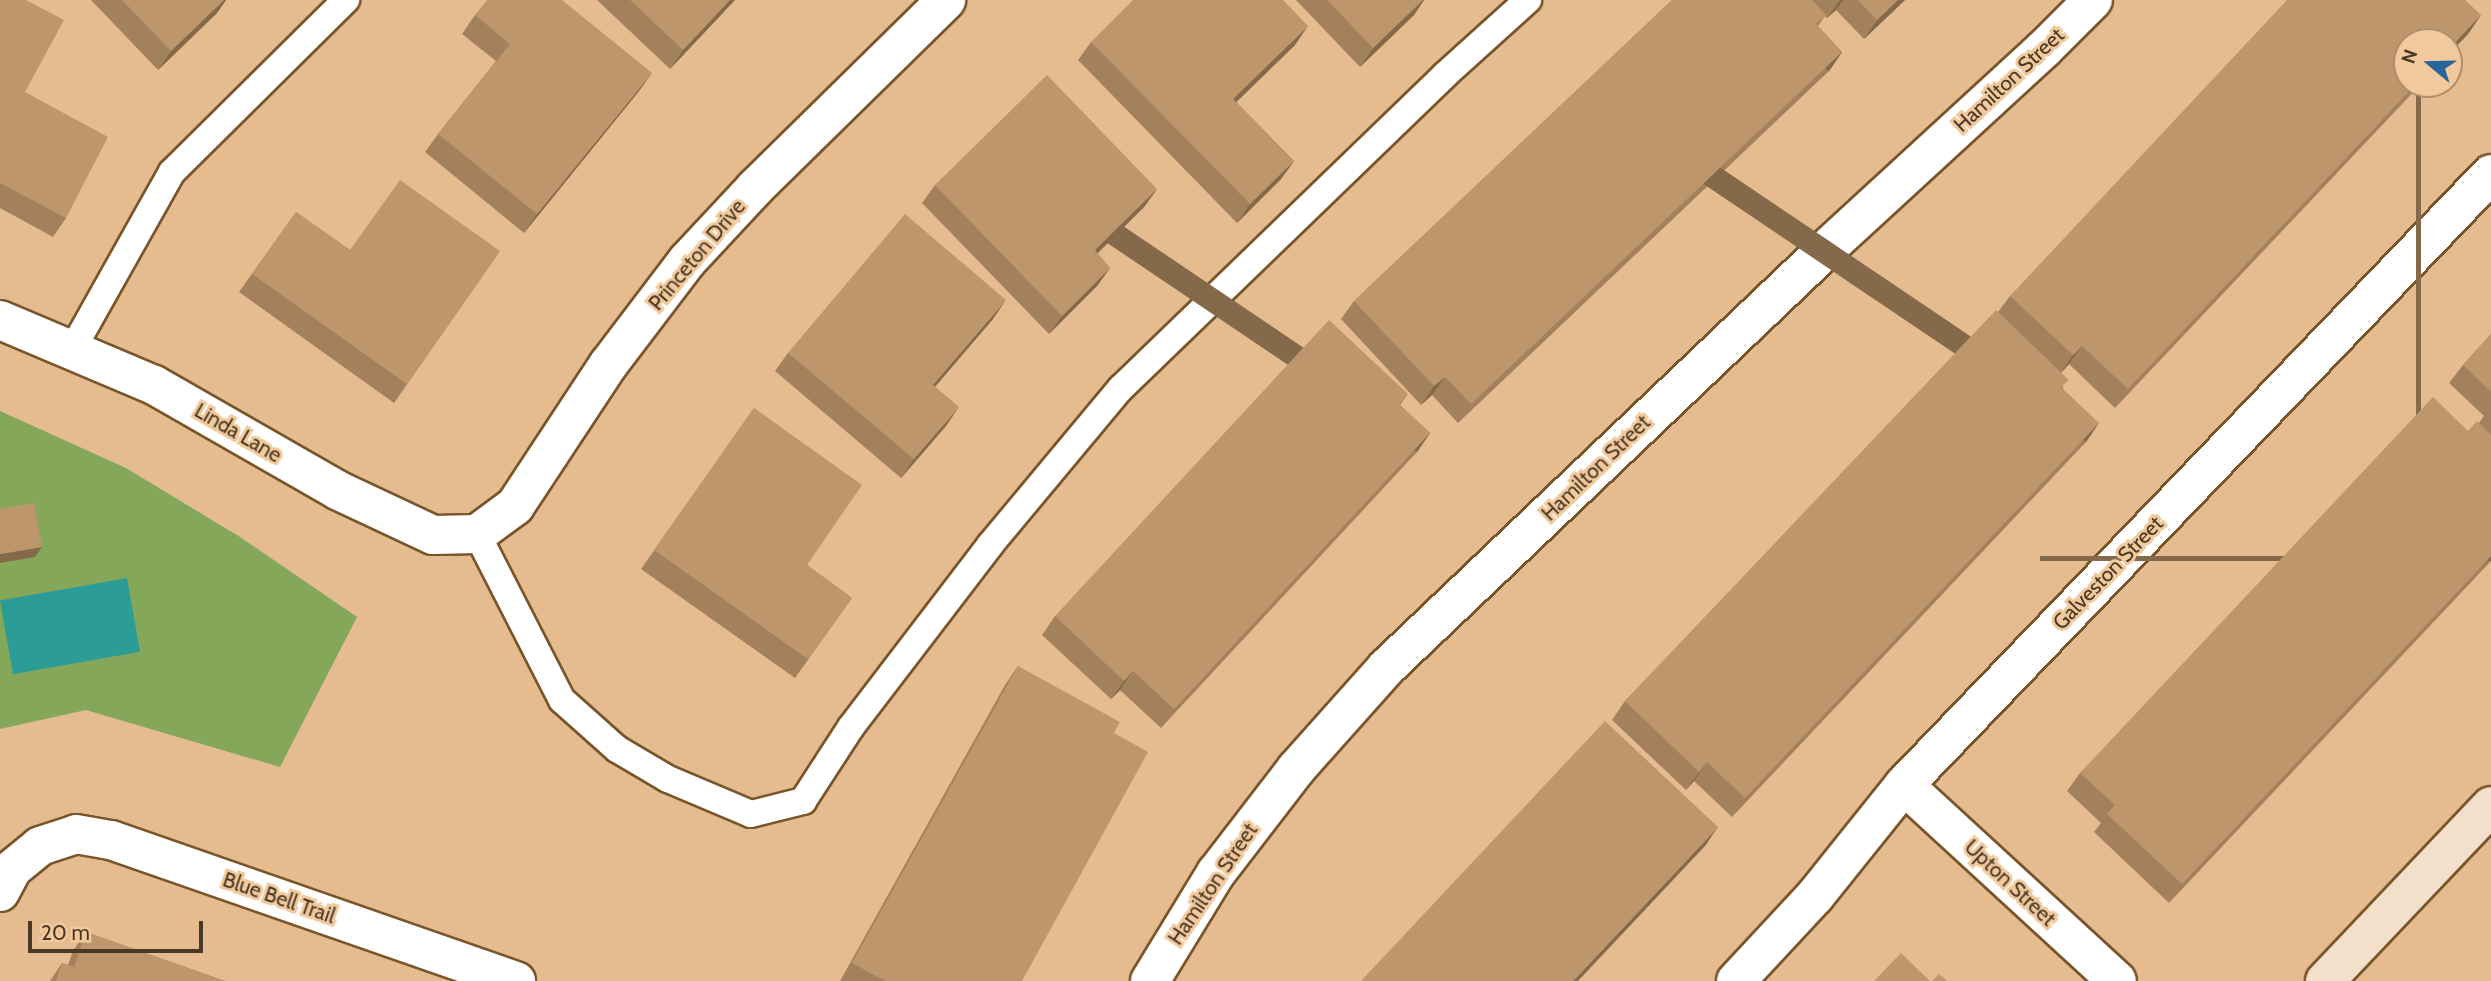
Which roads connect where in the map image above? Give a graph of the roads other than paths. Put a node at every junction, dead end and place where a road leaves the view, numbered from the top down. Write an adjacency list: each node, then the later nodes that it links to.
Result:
1 (346, 0): 7 (lane)
2 (946, 0): 8 (street, Princeton Drive)
3 (1528, 0): 8 (lane)
4 (2093, 0): 13 (street, Hamilton Street)
5 (2491, 174): 9 (street, Galveston Street)
6 (0, 320): 7 (street, Linda Lane)
7 (72, 350): 8 (street, Linda Lane)
8 (477, 534)
9 (1904, 785): 14 (street, Galveston Street); 15 (street, Upton Street)
10 (2491, 806): 16 (main road)
11 (0, 892): 12 (street, Blue Bell Trail)
12 (516, 981)
13 (1150, 981)
14 (1736, 981)
15 (2117, 981)
16 (2325, 981)

